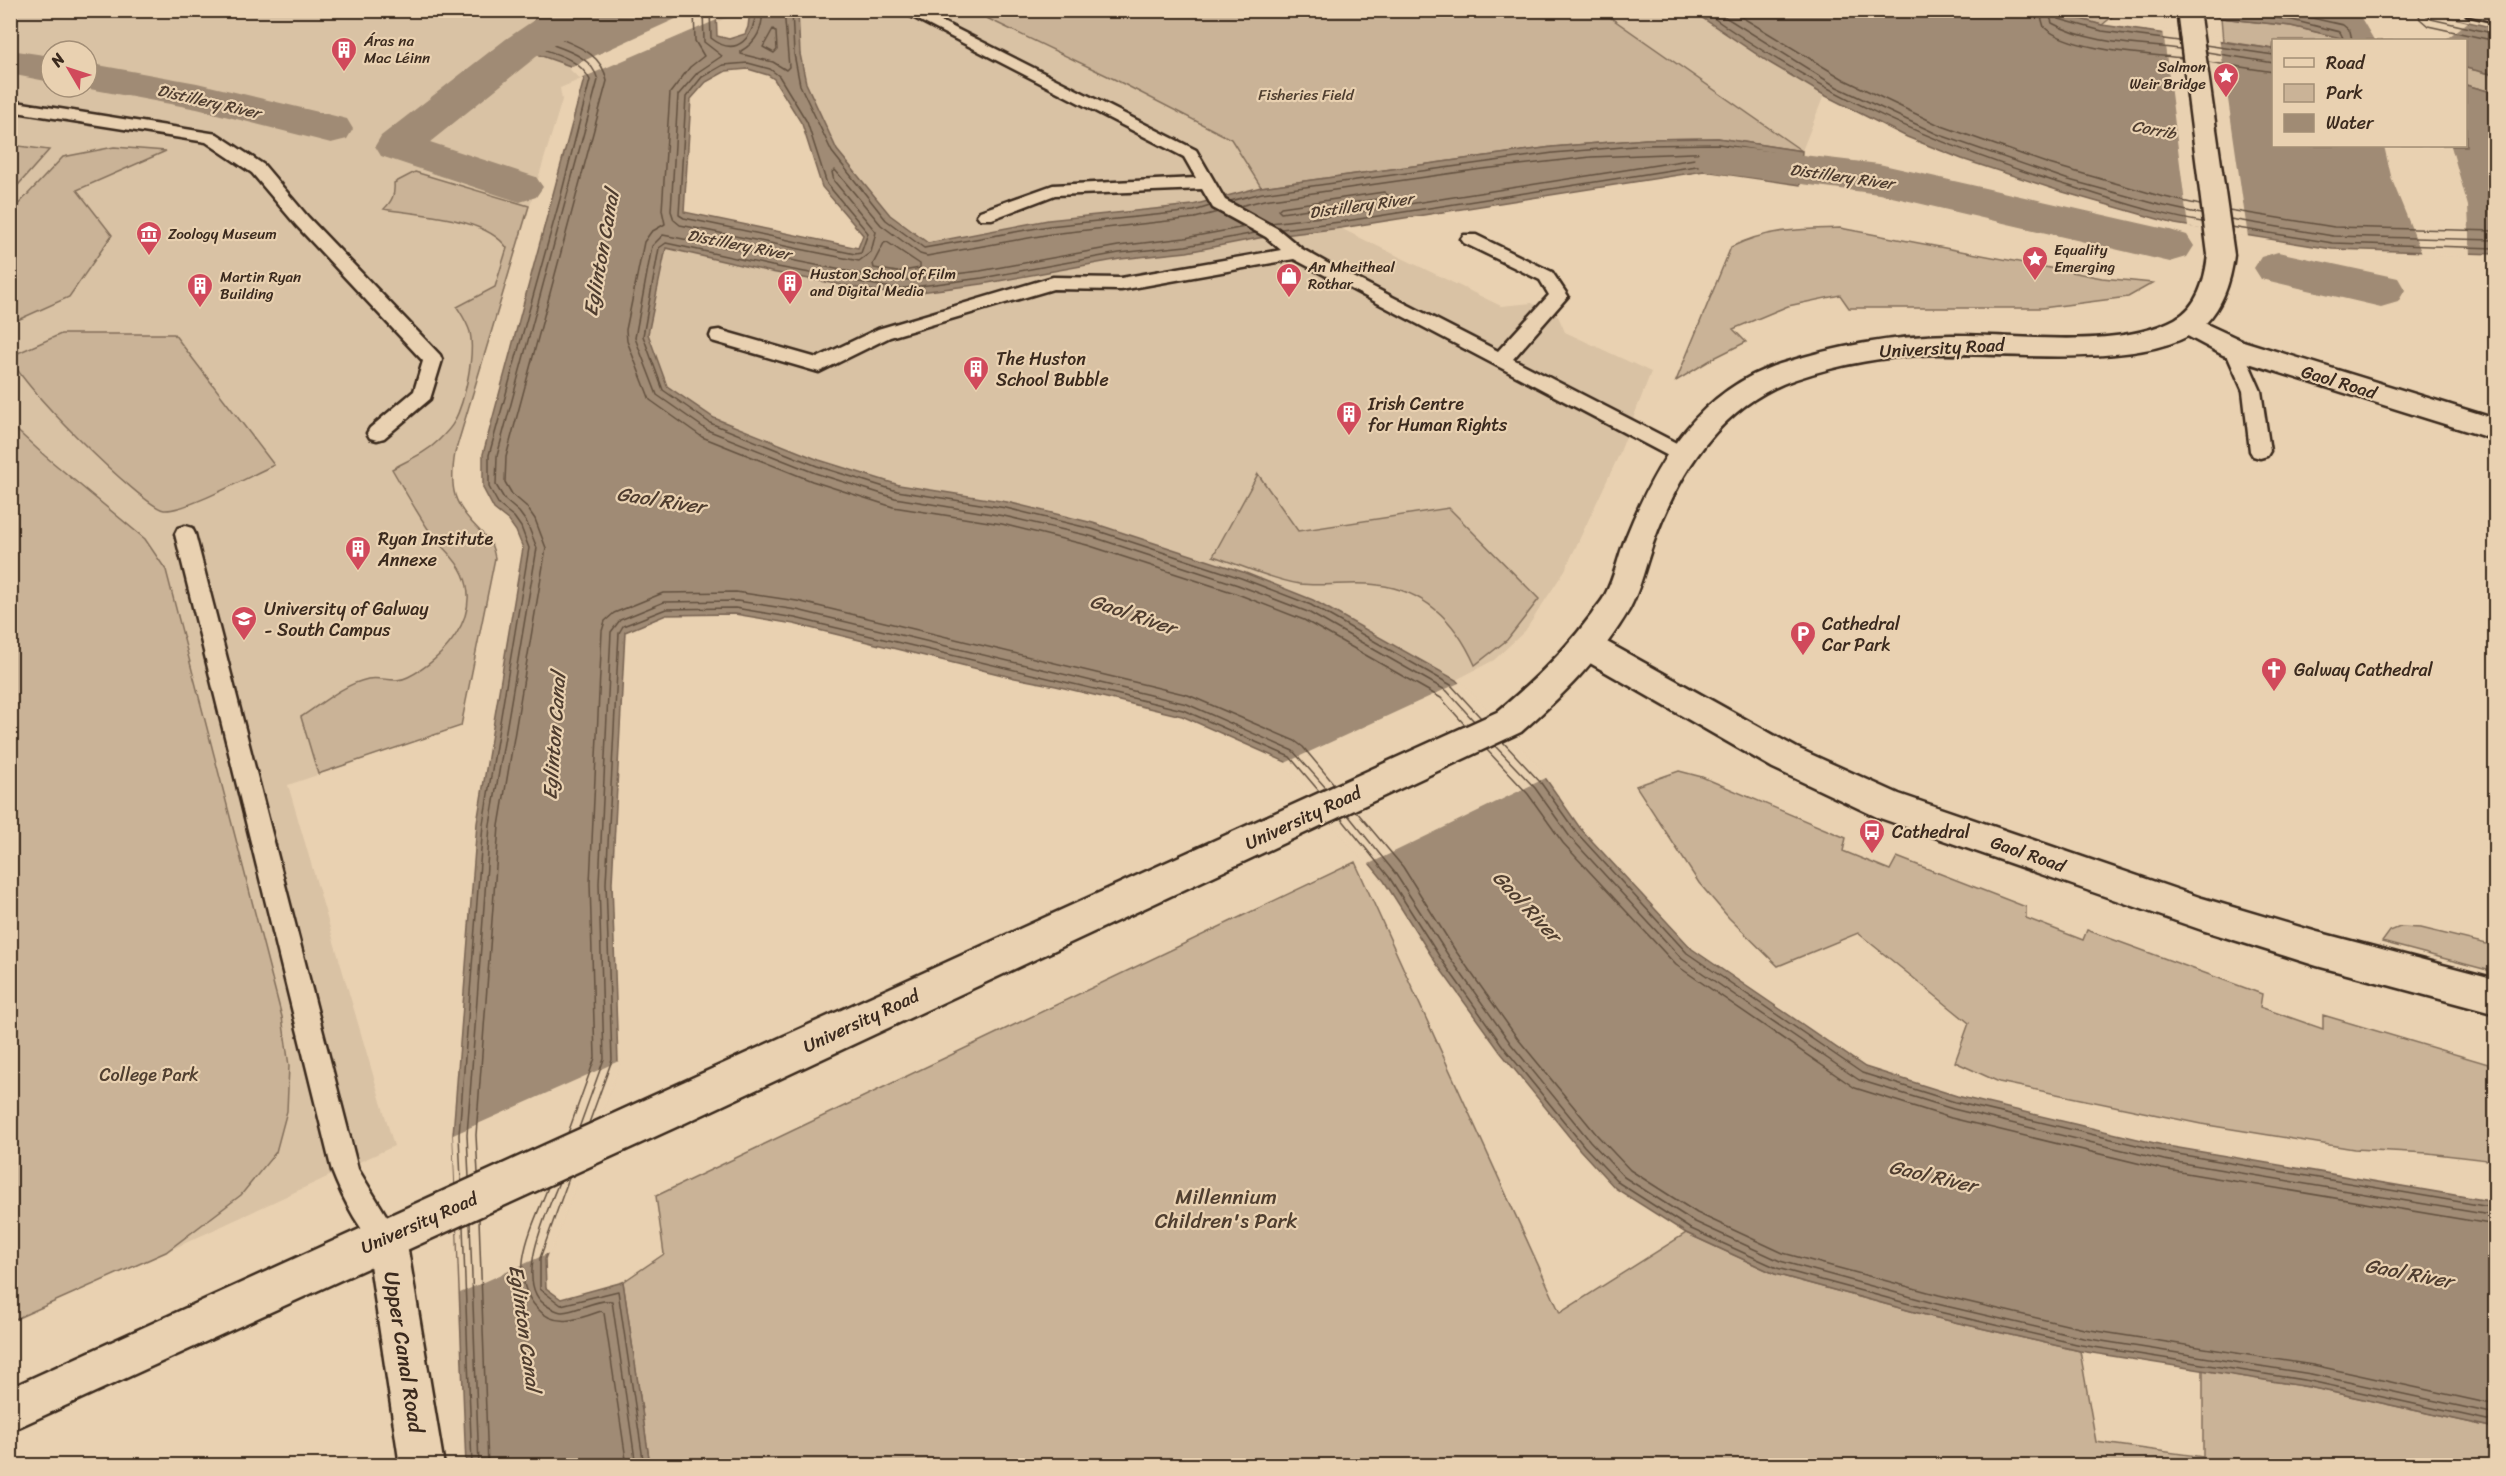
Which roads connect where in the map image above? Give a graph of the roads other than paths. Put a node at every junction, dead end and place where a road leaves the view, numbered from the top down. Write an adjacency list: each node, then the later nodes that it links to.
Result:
1 (906, 10): 6 (lane)
2 (2188, 10): 10 (main road, University Road)
3 (2475, 10): 4 (main road)
4 (2496, 15)
5 (10, 106): 15 (lane)
6 (1206, 183): 7 (lane); 9 (lane)
7 (986, 215)
8 (1470, 239): 13 (lane)
9 (1296, 253): 11 (lane); 13 (lane)
10 (2187, 324): 12 (main road, Gaol Road); 17 (main road, University Road)
11 (719, 336)
12 (2233, 348): 14 (main road, Gaol Road); 16 (lane)
13 (1500, 361): 17 (lane)
14 (2496, 430)
15 (377, 432)
16 (2260, 450)
17 (1681, 454): 19 (main road, University Road)
18 (185, 534): 21 (lane)
19 (1587, 646): 20 (main road, Gaol Road); 21 (main road, University Road)
20 (2496, 997)
21 (386, 1238): 22 (main road, University Road); 23 (main road, Upper Canal Road)
22 (10, 1410)
23 (422, 1466)

